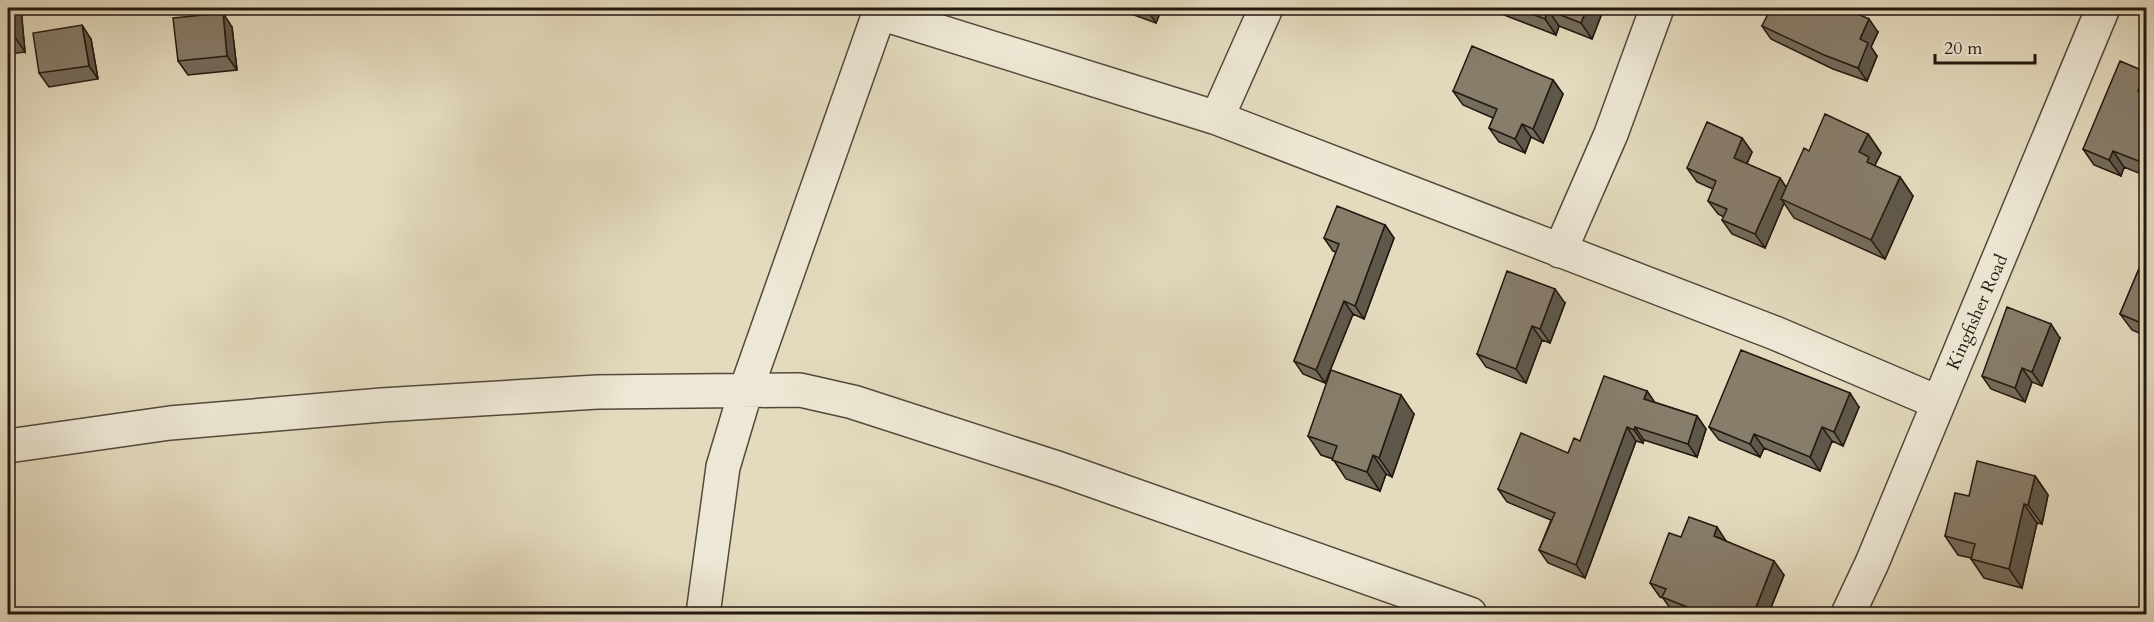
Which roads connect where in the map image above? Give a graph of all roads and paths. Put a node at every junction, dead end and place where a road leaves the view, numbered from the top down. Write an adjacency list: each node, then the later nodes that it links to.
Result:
1 (1266, 8): 5 (street)
2 (1657, 8): 6 (street)
3 (2103, 8): 8 (street, Kingfisher Road)
4 (881, 10): 5 (street); 7 (street)
5 (1217, 118): 6 (street)
6 (1560, 251): 8 (street)
7 (746, 390): 9 (street); 10 (street); 11 (street)
8 (1937, 402): 12 (street, Kingfisher Road)
9 (8, 446)
10 (702, 615)
11 (1470, 615)
12 (1848, 615)

